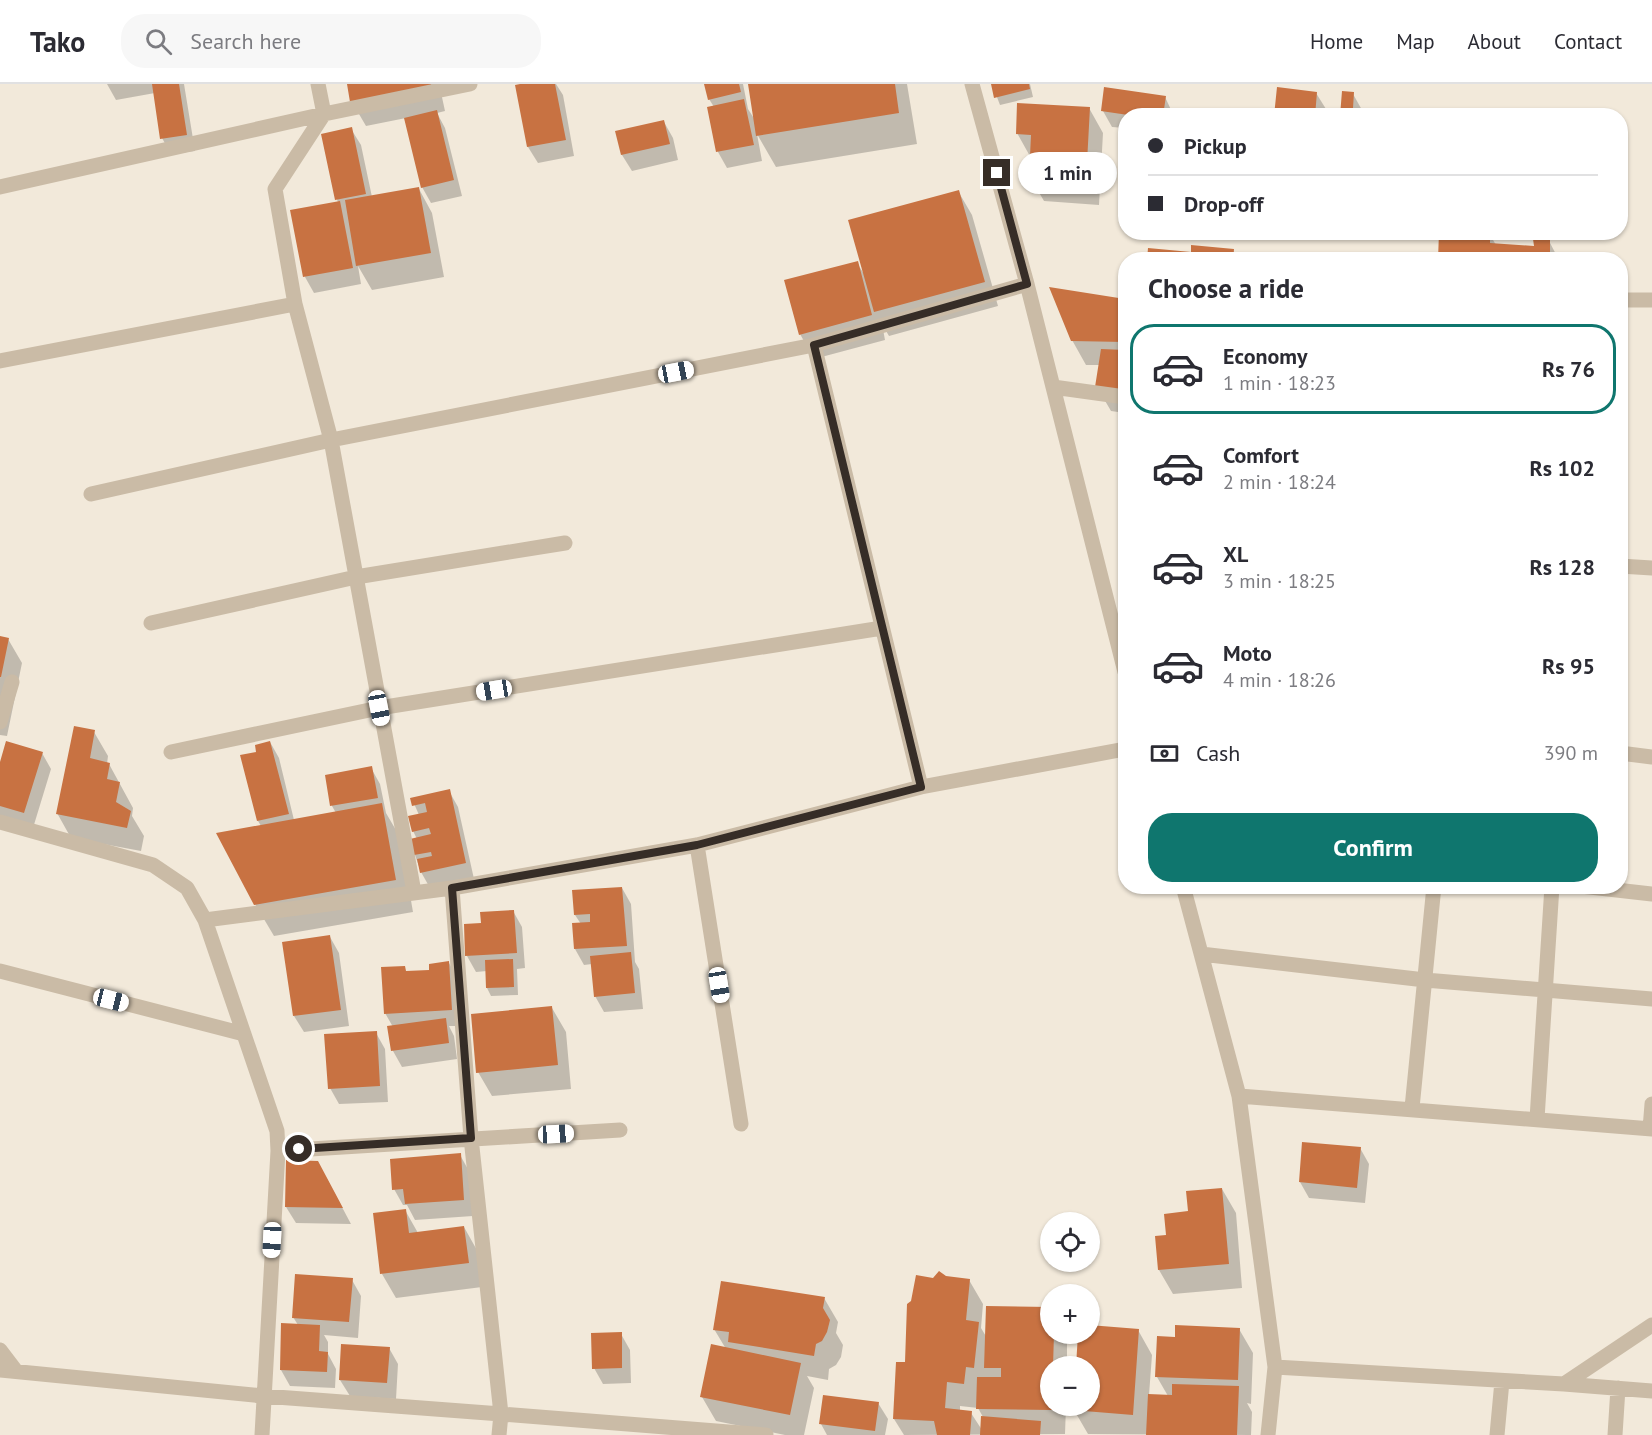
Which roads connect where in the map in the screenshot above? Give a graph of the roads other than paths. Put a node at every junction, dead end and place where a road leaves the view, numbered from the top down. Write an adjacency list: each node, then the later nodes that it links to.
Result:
1 (318, 84): 4 (street)
2 (470, 84): 4 (street)
3 (972, 84): 6 (street)
4 (324, 114): 5 (street); 9 (street)
5 (0, 187)
6 (1027, 284): 10 (street); 12 (street)
7 (1628, 300): 8 (street)
8 (1652, 300)
9 (295, 304): 11 (street); 14 (street)
10 (814, 345): 14 (street); 21 (street)
11 (0, 361)
12 (1053, 387): 13 (street); 22 (street)
13 (1118, 396)
14 (331, 440): 15 (street); 19 (street)
15 (91, 494)
16 (565, 543): 19 (street)
17 (1628, 566): 18 (street)
18 (1652, 568)
19 (356, 577): 20 (street); 24 (street)
20 (151, 623)
21 (882, 628): 24 (street); 30 (street)
22 (1118, 644)
23 (12, 682): 25 (street)
24 (379, 708): 27 (street); 35 (street)
25 (0, 722)
26 (1118, 750): 30 (street)
27 (171, 753)
28 (1628, 754): 29 (street)
29 (1652, 757)
30 (921, 787): 32 (street)
31 (0, 822): 40 (street)
32 (697, 845): 33 (street); 51 (street)
33 (452, 888): 35 (street); 54 (street)
34 (1628, 891): 39 (street)
35 (414, 892): 40 (street)
36 (1185, 894): 41 (street)
37 (1433, 894): 43 (street)
38 (1551, 894): 44 (street)
39 (1652, 894)
40 (205, 920): 46 (street)
41 (1201, 954): 43 (street); 47 (street)
42 (0, 971): 46 (street)
43 (1425, 980): 44 (street); 49 (street)
44 (1545, 990): 45 (street); 50 (street)
45 (1652, 999)
46 (244, 1034): 55 (street)
47 (1239, 1096): 49 (street); 58 (street)
48 (1652, 1104): 52 (street)
49 (1412, 1108): 50 (street)
50 (1538, 1119): 52 (street)
51 (741, 1124)
52 (1651, 1129)
53 (620, 1130): 54 (street)
54 (471, 1138): 55 (street); 66 (street)
55 (278, 1151): 65 (street)
56 (1652, 1325): 62 (street)
57 (0, 1350): 60 (street)
58 (1275, 1367): 61 (street); 70 (street)
59 (0, 1370): 60 (street)
60 (16, 1371): 65 (street)
61 (1502, 1381): 62 (street); 71 (street)
62 (1564, 1384): 63 (street)
63 (1618, 1388): 64 (street); 72 (street)
64 (1652, 1391)
65 (263, 1396): 66 (street); 67 (street)
66 (501, 1414): 68 (street); 69 (street)
67 (262, 1435)
68 (499, 1435)
69 (766, 1435)
70 (1268, 1435)
71 (1497, 1435)
72 (1615, 1435)

